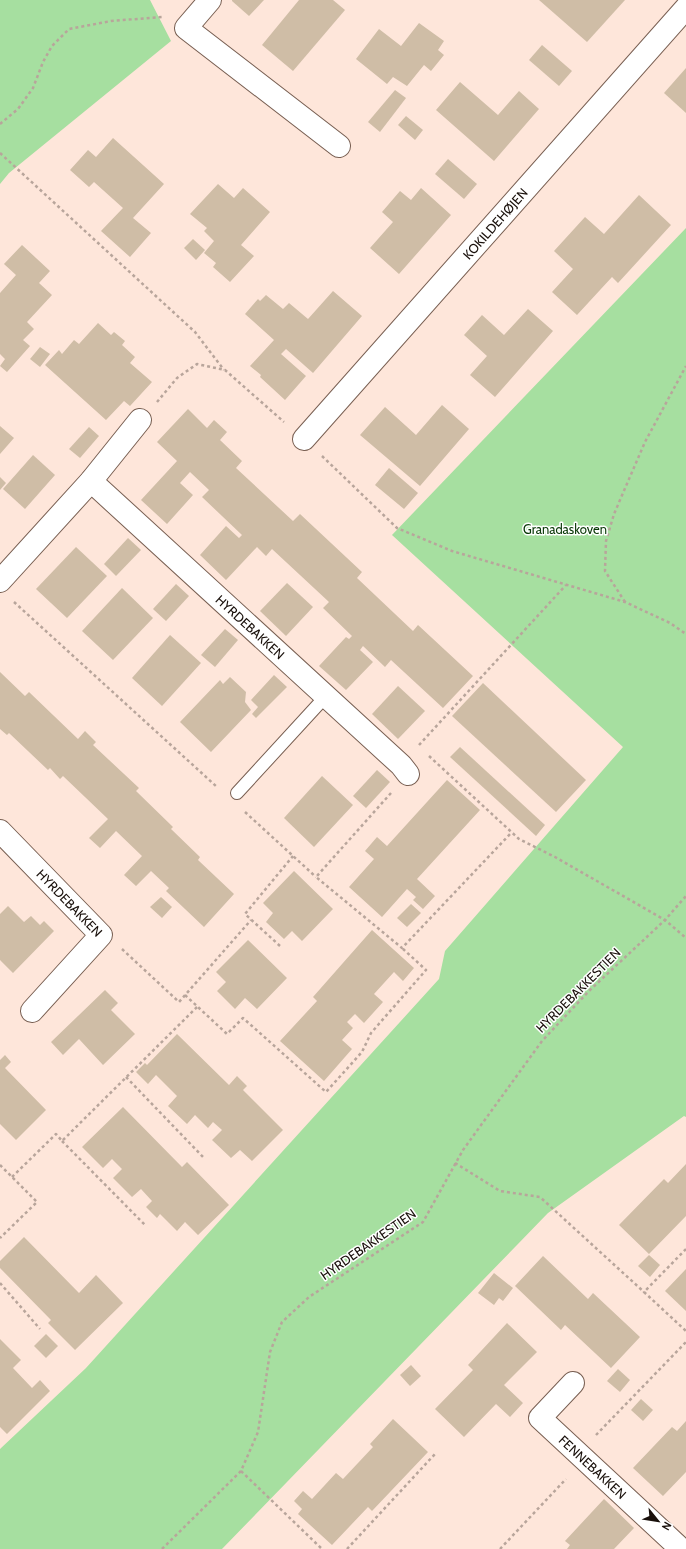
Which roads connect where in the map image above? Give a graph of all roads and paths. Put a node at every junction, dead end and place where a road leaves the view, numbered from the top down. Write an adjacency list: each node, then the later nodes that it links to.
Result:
1 (210, 0): 3 (street)
2 (686, 8): 10 (street, KOKILDEHØJEN)
3 (186, 28): 4 (path); 5 (street)
4 (0, 124)
5 (339, 146)
6 (0, 153): 8 (path)
7 (686, 366): 15 (path)
8 (225, 370): 9 (path); 10 (path)
9 (140, 420): 11 (street)
10 (304, 439): 13 (path)
11 (91, 481): 12 (street); 17 (street, HYRDEBAKKEN)
12 (0, 581)
13 (566, 585): 15 (path); 18 (path)
14 (12, 600): 20 (path)
15 (625, 602): 16 (path)
16 (686, 634)
17 (326, 696): 19 (street, HYRDEBAKKEN); 21 (lane)
18 (420, 744)
19 (408, 774): 24 (path); 26 (path)
20 (219, 789)
21 (237, 793)
22 (242, 810): 25 (path)
23 (0, 831): 30 (street, HYRDEBAKKEN)
24 (512, 832): 29 (path); 33 (path)
25 (293, 856): 26 (path); 28 (path)
26 (316, 876): 33 (path)
27 (686, 896): 29 (path, HYRDEBAKKESTIEN)
28 (251, 920): 32 (path); 34 (path)
29 (665, 920): 31 (path); 40 (path, HYRDEBAKKESTIEN)
30 (101, 935): 34 (path); 36 (street, HYRDEBAKKEN)
31 (686, 938)
32 (280, 946)
33 (402, 948): 35 (path)
34 (185, 995): 35 (path)
35 (197, 1006): 37 (path)
36 (32, 1012)
37 (126, 1077): 38 (path); 39 (path)
38 (62, 1141): 42 (path); 43 (path)
39 (203, 1157)
40 (456, 1163): 47 (path); 54 (path, HYRDEBAKKESTIEN)
41 (0, 1165): 42 (path)
42 (12, 1177): 44 (path)
43 (146, 1226)
44 (0, 1238)
45 (686, 1249): 47 (path)
46 (0, 1283): 48 (path)
47 (644, 1292): 49 (path)
48 (40, 1329)
49 (686, 1331)
50 (686, 1342): 53 (path)
51 (573, 1383): 53 (street, FENNEBAKKEN)
52 (435, 1454): 57 (path)
53 (581, 1457): 58 (path); 59 (street, FENNEBAKKEN)
54 (241, 1471): 55 (path, HYRDEBAKKESTIEN); 56 (path)
55 (162, 1549)
56 (322, 1549)
57 (347, 1549)
58 (500, 1549)
59 (681, 1549)

